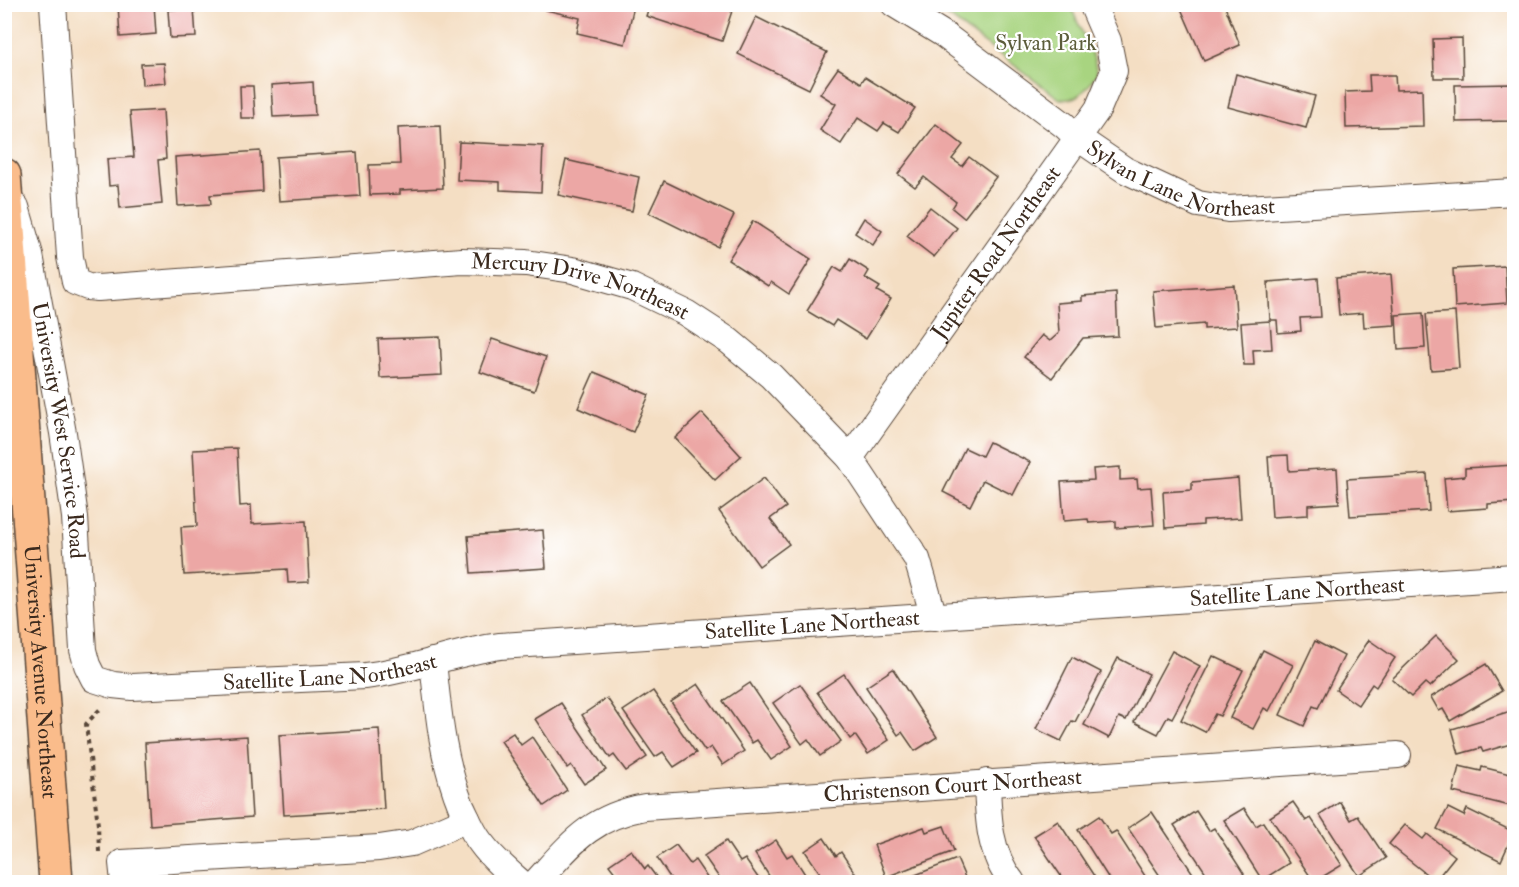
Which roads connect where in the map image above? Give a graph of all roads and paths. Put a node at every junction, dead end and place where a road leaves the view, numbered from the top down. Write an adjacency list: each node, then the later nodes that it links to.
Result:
1 (53, 4): 8 (street, University West Service Road)
2 (894, 4): 4 (street, Sylvan Lane Northeast)
3 (1092, 4): 4 (street, Jupiter Road Northeast)
4 (1078, 138): 7 (street, Sylvan Lane Northeast); 9 (street, Jupiter Road Northeast)
5 (4, 164): 13 (street, University West Service Road)
6 (4, 175): 19 (main road, University Avenue Northeast)
7 (1515, 192)
8 (75, 282): 9 (street, Mercury Drive Northeast)
9 (850, 458): 11 (street, Mercury Drive Northeast)
10 (1515, 577): 11 (street, Satellite Lane Northeast)
11 (934, 617): 12 (street, Satellite Lane Northeast)
12 (433, 661): 13 (street, Satellite Lane Northeast); 17 (street)
13 (113, 685)
14 (86, 724): 18 (path)
15 (1398, 755): 16 (street, Christenson Court Northeast)
16 (987, 782): 22 (street, Christenson Court Northeast); 23 (street)
17 (467, 819): 20 (street); 21 (street)
18 (99, 859)
19 (56, 882)
20 (124, 882)
21 (520, 882)
22 (536, 882)
23 (1012, 882)

